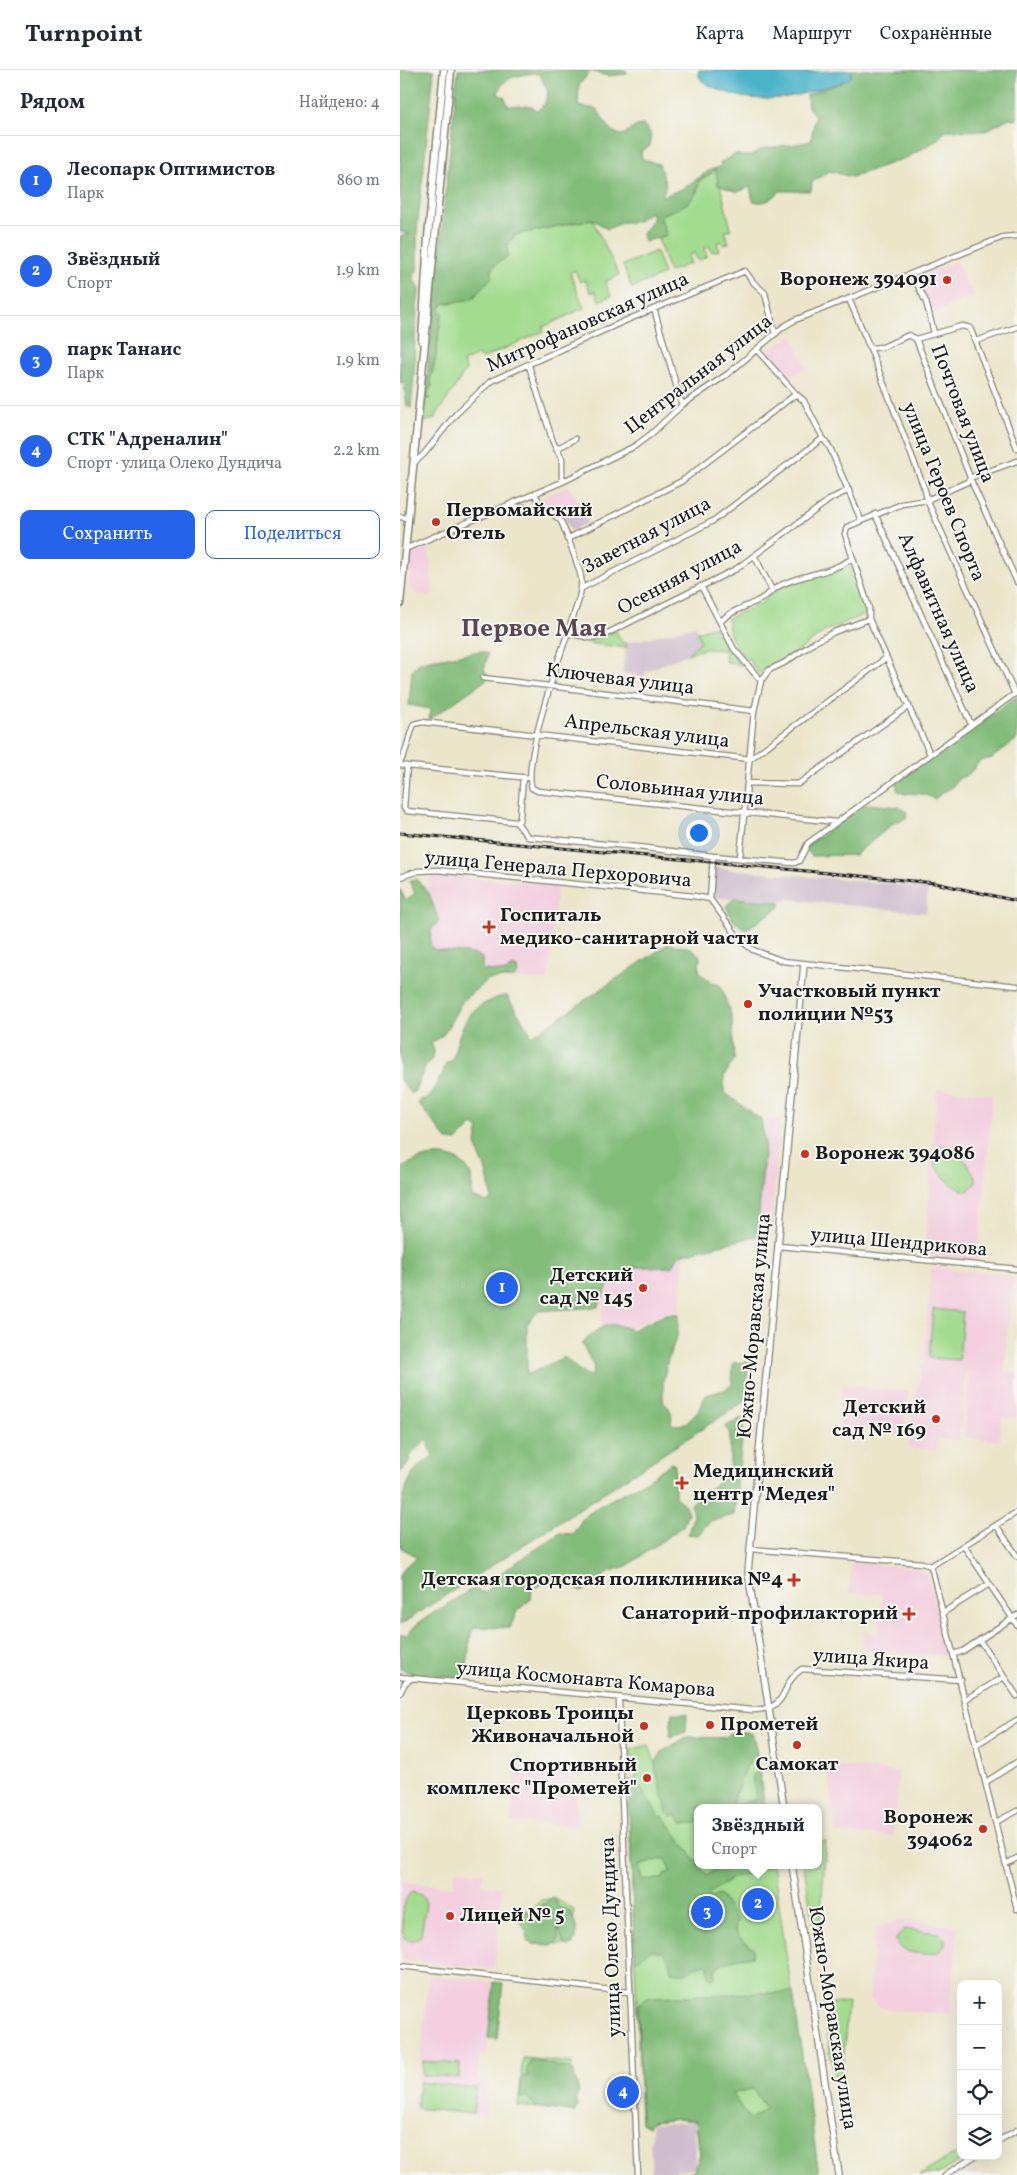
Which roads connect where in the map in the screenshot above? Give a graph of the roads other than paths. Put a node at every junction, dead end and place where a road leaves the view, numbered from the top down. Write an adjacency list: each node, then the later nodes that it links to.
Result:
1 (444, 70): 15 (highway)
2 (452, 70): 15 (highway)
3 (1017, 236): 4 (street, Центральная улица)
4 (912, 274): 5 (street, Центральная улица); 8 (street)
5 (849, 299): 9 (street, Центральная улица); 12 (street, улица Героев Спорта)
6 (654, 309): 9 (street, Митрофановская улица); 14 (street, Митрофановская улица); 17 (street)
7 (1017, 327): 11 (street)
8 (934, 333): 10 (street); 11 (street)
9 (775, 334): 13 (street, Центральная улица)
10 (916, 340): 12 (street); 24 (street, Почтовая улица)
11 (976, 341): 20 (street)
12 (870, 348): 28 (street, улица Героев Спорта)
13 (757, 350): 16 (street); 17 (street, Центральная улица)
14 (529, 366): 21 (street); 23 (street, Митрофановская улица)
15 (420, 390): 23 (highway)
16 (796, 394): 18 (street); 35 (street)
17 (682, 405): 25 (street, Центральная улица)
18 (823, 438): 26 (street); 41 (street, Заветная улица)
19 (575, 439): 21 (street)
20 (1017, 448)
21 (556, 449): 25 (street)
22 (1017, 460): 24 (street)
23 (414, 463): 33 (highway)
24 (970, 479): 28 (street); 39 (street, Почтовая улица)
25 (562, 482): 27 (street, Центральная улица)
26 (849, 490): 34 (street); 37 (street, Осенняя улица)
27 (535, 494): 29 (street, Центральная улица); 30 (street)
28 (927, 500): 31 (street); 51 (street, улица Героев Спорта)
29 (508, 506): 30 (street); 36 (street, Центральная улица)
30 (542, 508): 35 (street)
31 (875, 514): 34 (street); 54 (street, Алфавитная улица)
32 (400, 517): 33 (street)
33 (408, 518): 36 (highway)
34 (861, 520): 38 (street)
35 (567, 539): 41 (street)
36 (405, 549): 43 (highway)
37 (755, 557): 40 (street, Осенняя улица); 42 (street)
38 (853, 558): 42 (street); 44 (street)
39 (1017, 582)
40 (702, 586): 45 (street); 46 (street, Осенняя улица)
41 (582, 588): 46 (street)
42 (772, 590): 45 (street)
43 (400, 604)
44 (869, 620): 47 (street); 49 (street)
45 (720, 622): 49 (street)
46 (567, 633): 50 (street)
47 (886, 658): 52 (street); 57 (street, Апрельская улица)
48 (482, 678): 50 (street, Ключевая улица)
49 (761, 681): 53 (street)
50 (551, 687): 53 (street, Ключевая улица); 55 (street)
51 (1016, 693): 54 (street)
52 (909, 706): 56 (street); 62 (street)
53 (754, 711): 57 (street)
54 (971, 724): 56 (street)
55 (536, 734): 57 (street, Апрельская улица); 58 (street, Апрельская улица); 61 (street)
56 (930, 754): 65 (street)
57 (750, 759): 62 (street)
58 (400, 764): 59 (street)
59 (407, 766): 60 (street); 64 (street)
60 (523, 777): 61 (street); 64 (street)
61 (530, 778): 63 (street, Соловьиная улица)
62 (747, 783): 63 (street)
63 (744, 812): 65 (street, Соловьиная улица); 67 (street)
64 (516, 822): 66 (street)
65 (836, 822): 67 (street)
66 (713, 856): 67 (street); 69 (street)
67 (740, 857)
68 (400, 876): 69 (street, улица Генерала Перхоровича)
69 (710, 899): 70 (street, улица Генерала Перхоровича)
70 (804, 964): 71 (street, улица Генерала Перхоровича); 72 (main road, Южно-Моравская улица)
71 (1017, 986)
72 (779, 1246): 73 (street, улица Шендрикова); 77 (main road, Южно-Моравская улица)
73 (1017, 1269)
74 (1017, 1512): 75 (street)
75 (996, 1525): 76 (street); 78 (street)
76 (964, 1546): 79 (street); 80 (street)
77 (750, 1549): 79 (street); 94 (main road, Южно-Моравская улица)
78 (1017, 1556)
79 (931, 1566): 81 (street)
80 (989, 1584): 81 (street); 82 (street)
81 (944, 1612): 85 (street)
82 (1015, 1617): 83 (street); 84 (street)
83 (1017, 1625)
84 (980, 1641): 85 (street); 87 (street)
85 (954, 1654): 89 (street)
86 (400, 1677): 88 (street, улица Космонавта Комарова)
87 (1004, 1677): 91 (street); 93 (street)
88 (412, 1678): 90 (street); 92 (street, улица Космонавта Комарова)
89 (961, 1680): 93 (street); 94 (street, улица Якира)
90 (400, 1693)
91 (1017, 1696)
92 (619, 1698): 94 (street, улица Космонавта Комарова); 107 (street, улица Олеко Дундича)
93 (966, 1699): 96 (street)
94 (768, 1710): 99 (main road, Южно-Моравская улица)
95 (1017, 1720): 96 (street)
96 (977, 1744): 98 (street)
97 (1017, 1762): 98 (street)
98 (986, 1782): 101 (street)
99 (783, 1804)
100 (1017, 1811): 101 (street)
101 (996, 1822): 103 (street)
102 (1017, 1858): 103 (street)
103 (1006, 1864): 105 (street)
104 (793, 1869): 112 (main road, Южно-Моравская улица)
105 (1017, 1908)
106 (400, 1966): 107 (street)
107 (629, 1992): 111 (street, улица Олеко Дундича)
108 (1017, 2130): 109 (street)
109 (1002, 2139)
110 (968, 2160): 113 (street)
111 (638, 2175)
112 (839, 2175)
113 (945, 2175)

